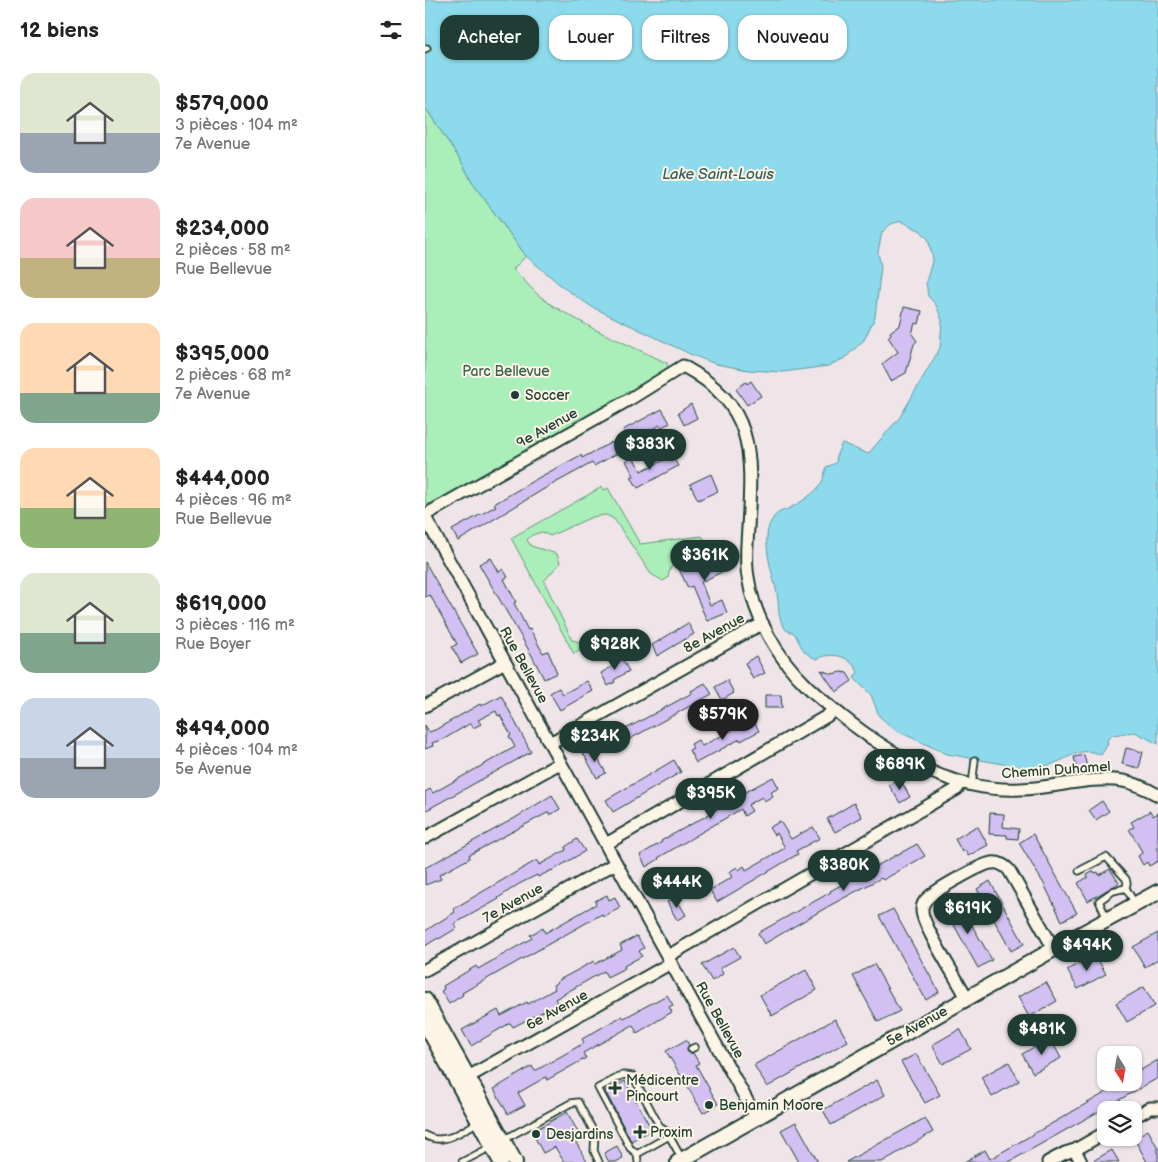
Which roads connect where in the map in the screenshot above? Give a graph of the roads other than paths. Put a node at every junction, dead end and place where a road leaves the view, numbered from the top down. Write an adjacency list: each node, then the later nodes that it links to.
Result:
1 (683, 366): 2 (street, 9e Avenue); 3 (street, Chemin Duhamel)
2 (425, 516): 4 (street, Rue Bellevue)
3 (763, 624): 6 (street, Chemin Duhamel); 7 (street, 8e Avenue)
4 (505, 662): 5 (street); 7 (street, Rue Bellevue)
5 (425, 706)
6 (834, 710): 10 (street, Chemin Duhamel); 13 (street)
7 (550, 743): 9 (street, Rue Bellevue)
8 (975, 760): 10 (lane)
9 (560, 763): 12 (street); 13 (street, Rue Bellevue)
10 (966, 784): 11 (street, Chemin Duhamel); 21 (street, 6e Avenue)
11 (1158, 795)
12 (425, 838)
13 (606, 844): 14 (street, Rue Bellevue)
14 (616, 863): 21 (street, Rue Bellevue); 22 (street, 7e Avenue)
15 (1079, 871): 16 (lane)
16 (1126, 888): 18 (lane); 19 (lane)
17 (1158, 892): 18 (street, 5e Avenue)
18 (1135, 904): 19 (street, 5e Avenue)
19 (1107, 919): 20 (street, 5e Avenue)
20 (1054, 949): 23 (street, 5e Avenue); 23 (street)
21 (670, 960): 26 (street, 6e Avenue); 29 (street, Rue Bellevue)
22 (425, 970)
23 (967, 998): 29 (street, 5e Avenue)
24 (425, 1000): 25 (street)
25 (428, 1025): 26 (street)
26 (463, 1080): 30 (street)
27 (1158, 1108): 28 (street)
28 (1142, 1112)
29 (756, 1117): 37 (street, 5e Avenue)
30 (484, 1119): 32 (lane); 34 (street)
31 (668, 1134): 36 (lane); 36 (lane); 37 (lane)
32 (425, 1135)
33 (1097, 1137): 35 (street)
34 (497, 1143): 38 (lane); 39 (street); 40 (street); 41 (lane)
35 (1075, 1150): 43 (street); 44 (street)
36 (637, 1154): 42 (lane)
37 (680, 1161)
38 (462, 1162)
39 (501, 1162)
40 (515, 1162)
41 (599, 1162)
42 (638, 1162)
43 (1048, 1162)
44 (1081, 1162)

